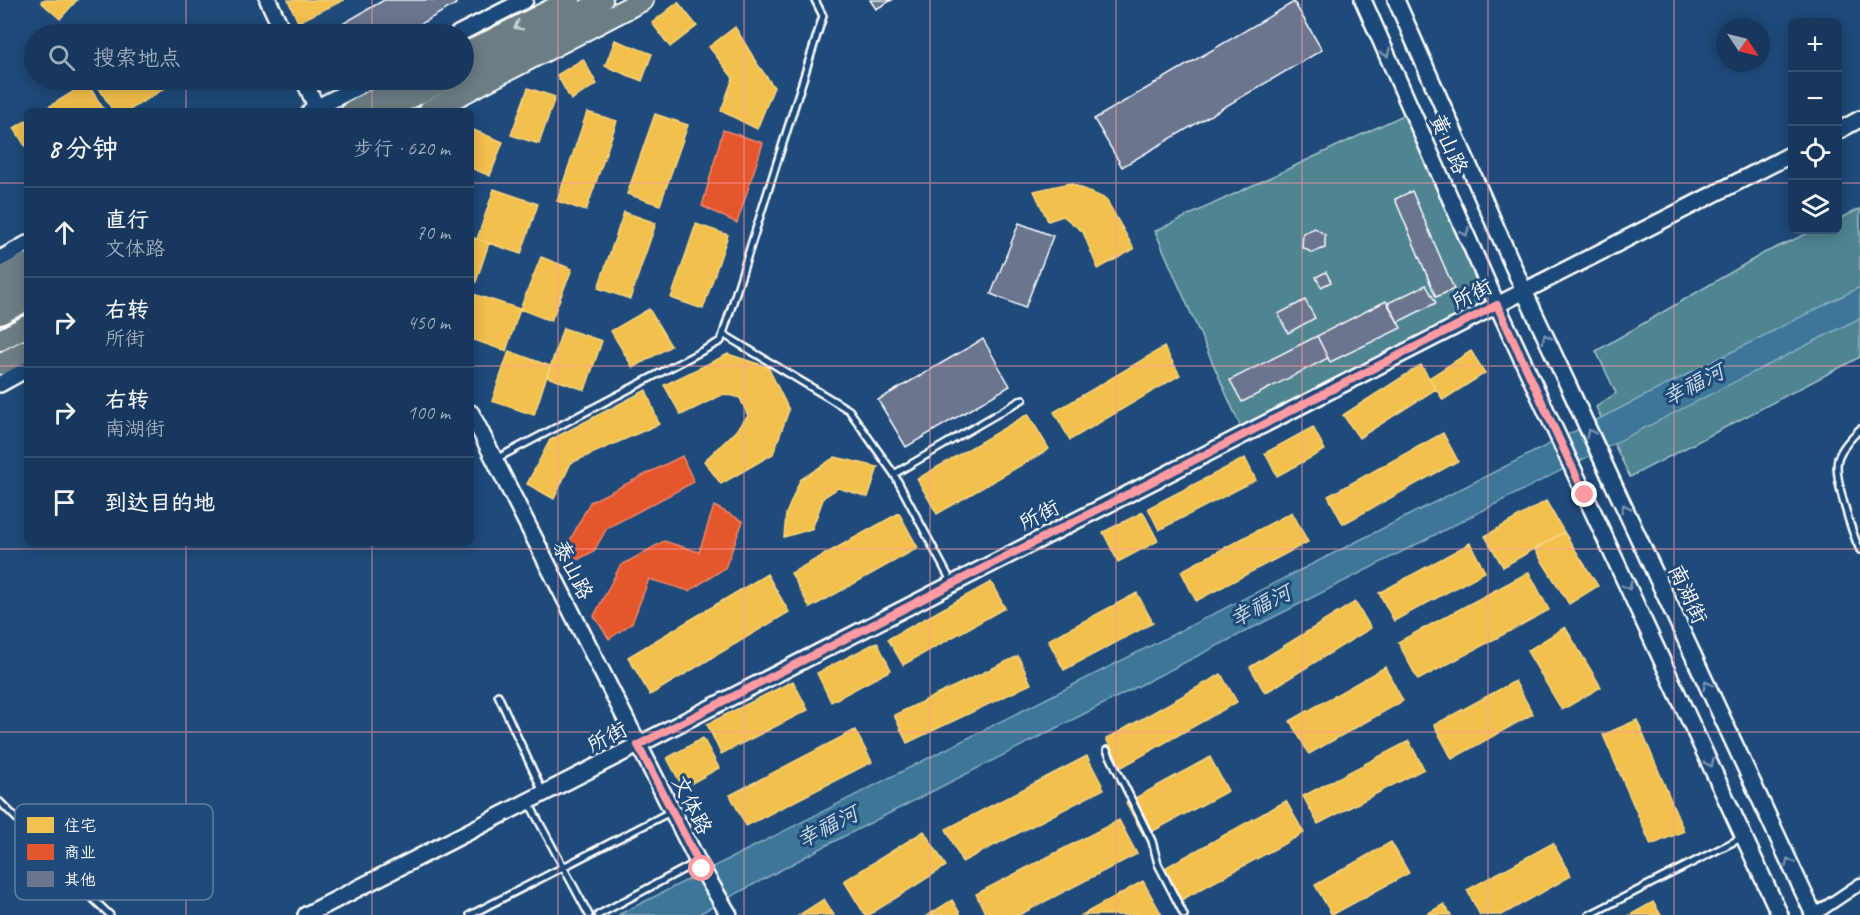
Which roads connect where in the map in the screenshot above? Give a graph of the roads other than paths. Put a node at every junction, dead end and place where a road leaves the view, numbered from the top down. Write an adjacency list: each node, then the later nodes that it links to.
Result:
1 (268, 0): 10 (main road)
2 (525, 0): 11 (main road)
3 (570, 0): 12 (highway, one-way to 12)
4 (603, 0): 13 (main road)
5 (626, 0): 14 (main road)
6 (643, 0): 15 (highway)
7 (815, 0): 44 (lane)
8 (1363, 0): 39 (main road, 黄山路, one-way to 39)
9 (1396, 0): 36 (main road, 黄山路)
10 (279, 24)
11 (474, 26)
12 (474, 49)
13 (474, 67)
14 (474, 80)
15 (474, 88)
16 (308, 90): 22 (main road)
17 (352, 90): 23 (main road)
18 (394, 90): 24 (highway)
19 (428, 90): 25 (main road)
20 (456, 90): 26 (main road)
21 (469, 90): 27 (highway)
22 (314, 108)
23 (319, 108)
24 (358, 108)
25 (392, 108)
26 (422, 108)
27 (435, 108)
28 (1860, 119): 29 (main road)
29 (1842, 129)
30 (1788, 156): 36 (main road, 所街)
31 (24, 246): 32 (main road)
32 (0, 259)
33 (24, 266): 34 (highway)
34 (0, 279)
35 (24, 285): 37 (highway)
36 (1524, 291): 39 (main road, 所街); 79 (main road, 南湖街, one-way to 36, bridge)
37 (0, 297)
38 (24, 303): 40 (main road)
39 (1497, 305): 56 (main road, 所街); 65 (main road, one-way to 65)
40 (0, 315)
41 (24, 321): 43 (main road)
42 (24, 328): 45 (highway)
43 (0, 333)
44 (723, 334): 53 (lane); 54 (lane)
45 (0, 340)
46 (24, 352): 47 (highway)
47 (0, 364)
48 (24, 371): 49 (main road)
49 (0, 384)
50 (1023, 399): 54 (lane)
51 (474, 419): 53 (main road, 泰山路)
52 (1860, 429): 55 (lane)
53 (495, 459): 58 (main road, 泰山路)
54 (894, 474): 56 (lane)
55 (1860, 550)
56 (952, 583): 58 (main road, 所街)
57 (498, 696): 60 (lane)
58 (638, 745): 60 (main road, 所街); 63 (main road, 文体路)
59 (1107, 750): 76 (lane)
60 (543, 793): 61 (main road, 所街)
61 (528, 801): 67 (lane); 72 (main road, 所街)
62 (0, 802): 64 (lane)
63 (672, 811): 66 (main road, 文体路); 67 (lane)
64 (15, 817)
65 (1744, 837): 77 (lane); 78 (main road)
66 (700, 866): 70 (main road, 文体路); 75 (lane)
67 (564, 867): 73 (lane); 74 (lane)
68 (1860, 884): 79 (street)
69 (94, 900): 71 (lane)
70 (726, 910)
71 (110, 915)
72 (306, 915)
73 (470, 915)
74 (589, 915)
75 (598, 915)
76 (1184, 915)
77 (1589, 915)
78 (1780, 915)
79 (1814, 915)

